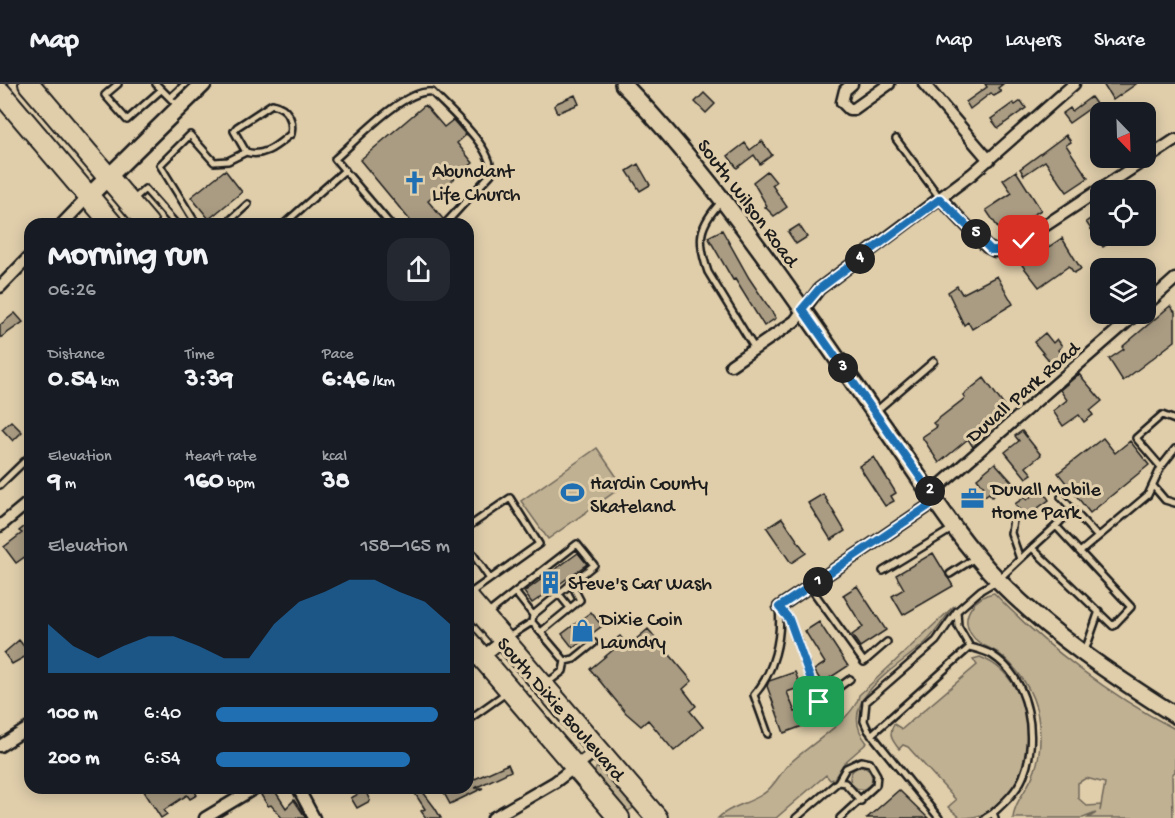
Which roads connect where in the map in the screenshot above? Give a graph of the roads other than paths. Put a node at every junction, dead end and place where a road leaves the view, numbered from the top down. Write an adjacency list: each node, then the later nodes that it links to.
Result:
1 (29, 84): 19 (highway)
2 (118, 84): 11 (lane)
3 (156, 84): 11 (lane)
4 (185, 84): 13 (lane)
5 (203, 84): 13 (main road)
6 (623, 84): 21 (main road, South Wilson Road)
7 (852, 84): 8 (street)
8 (889, 84)
9 (924, 84): 17 (street)
10 (1074, 84): 17 (street)
11 (162, 90): 13 (lane)
12 (0, 92): 20 (highway)
13 (174, 102): 19 (main road)
14 (896, 139): 22 (lane)
15 (1175, 140): 22 (street)
16 (246, 152): 16 (lane); 29 (lane)
17 (989, 160): 22 (street)
18 (345, 170): 31 (lane); 32 (lane); 33 (lane)
19 (109, 178): 20 (main road); 23 (highway)
20 (89, 196): 25 (street); 26 (highway)
21 (724, 199): 38 (main road, South Wilson Road); 40 (lane)
22 (940, 199): 38 (street)
23 (130, 203): 27 (highway); 28 (lane)
24 (248, 204): 30 (lane)
25 (68, 218)
26 (107, 218)
27 (143, 218)
28 (171, 218)
29 (192, 218)
30 (233, 218)
31 (291, 218)
32 (385, 218)
33 (451, 218)
34 (24, 262): 36 (street)
35 (1175, 279): 37 (street)
36 (0, 287)
37 (1156, 296)
38 (802, 309): 40 (street); 43 (main road, South Wilson Road)
39 (1125, 324): 50 (street, Duvall Park Road)
40 (755, 349): 42 (street)
41 (934, 361): 43 (lane)
42 (731, 365)
43 (874, 412): 50 (main road, South Wilson Road)
44 (1175, 420): 47 (lane)
45 (1175, 448): 47 (lane)
46 (24, 462): 48 (lane)
47 (1161, 467): 49 (lane)
48 (0, 485)
49 (1154, 487): 52 (lane); 60 (lane)
50 (931, 493): 59 (main road, South Wilson Road); 71 (street, Duvall Park Road)
51 (1061, 497): 54 (lane)
52 (1175, 503)
53 (24, 506): 57 (street)
54 (1072, 509): 58 (lane); 60 (lane)
55 (1013, 520): 65 (lane)
56 (474, 523): 68 (lane)
57 (0, 526)
58 (1056, 526): 61 (lane); 62 (lane)
59 (956, 527): 63 (main road, South Wilson Road); 66 (lane)
60 (1098, 537): 62 (lane)
61 (1032, 548): 65 (lane); 80 (lane)
62 (1080, 552): 80 (lane)
63 (979, 556): 67 (lane); 69 (main road, South Wilson Road)
64 (474, 557): 68 (lane)
65 (1020, 559): 69 (lane)
66 (883, 571)
67 (950, 574)
68 (489, 579): 73 (lane)
69 (998, 580): 79 (lane); 89 (main road, South Wilson Road)
70 (571, 584): 74 (lane); 75 (lane); 78 (lane)
71 (810, 587): 77 (street); 86 (lane)
72 (554, 588): 75 (lane)
73 (474, 591)
74 (515, 592): 81 (lane); 82 (lane)
75 (558, 594): 78 (lane); 81 (lane)
76 (474, 604): 82 (highway, South Dixie Boulevard)
77 (779, 607): 92 (lane); 98 (lane)
78 (570, 608): 84 (lane)
79 (957, 611): 88 (lane); 99 (lane)
80 (1099, 611): 89 (lane)
81 (533, 615): 83 (lane)
82 (484, 617): 85 (highway, South Dixie Boulevard)
83 (532, 622): 84 (lane); 85 (lane)
84 (541, 632): 91 (lane)
85 (504, 640): 90 (street); 93 (highway, South Dixie Boulevard)
86 (887, 642)
87 (594, 643): 91 (lane)
88 (970, 647): 99 (lane); 107 (lane)
89 (1083, 655): 95 (main road, South Wilson Road)
90 (475, 660): 94 (highway, South Dixie Boulevard)
91 (565, 661): 93 (lane)
92 (850, 679)
93 (543, 686): 101 (highway, South Dixie Boulevard)
94 (510, 690): 96 (lane); 102 (highway, South Dixie Boulevard)
95 (1175, 715)
96 (474, 716)
97 (24, 731): 100 (street)
98 (768, 734)
99 (871, 735): 115 (lane)
100 (0, 746)
101 (597, 750): 102 (street); 108 (highway, South Dixie Boulevard)
102 (575, 767): 111 (street); 112 (highway, South Dixie Boulevard)
103 (838, 782): 106 (lane); 106 (lane); 113 (lane)
104 (245, 794): 109 (street)
105 (301, 794): 110 (street)
106 (861, 801): 114 (lane)
107 (994, 815): 116 (lane)
108 (650, 816)
109 (205, 818)
110 (314, 818)
111 (493, 818)
112 (619, 818)
113 (796, 818)
114 (840, 818)
115 (939, 818)
116 (985, 818)

